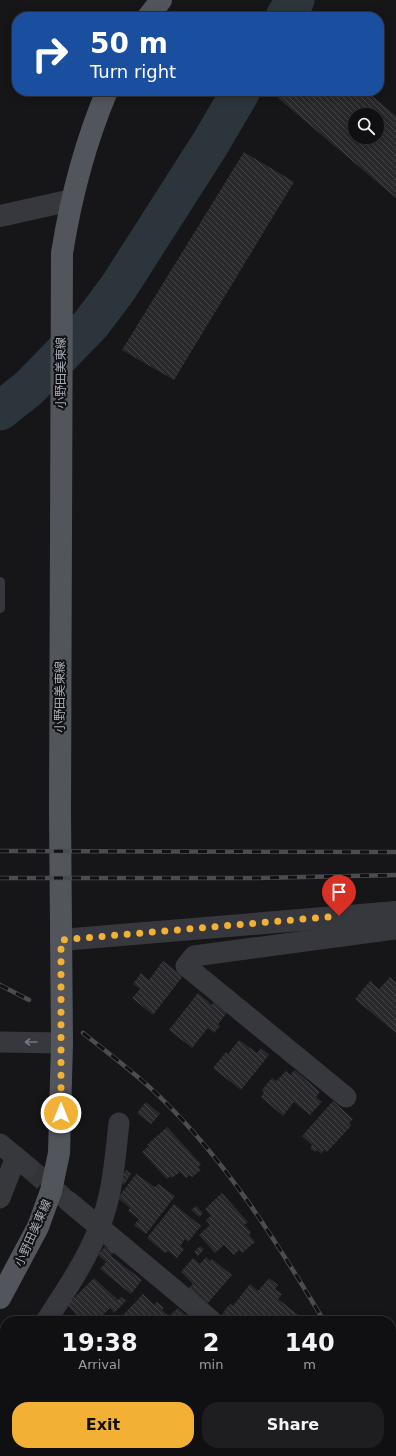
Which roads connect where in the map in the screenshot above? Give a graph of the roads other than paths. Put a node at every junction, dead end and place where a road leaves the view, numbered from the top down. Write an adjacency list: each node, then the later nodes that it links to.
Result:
1 (161, 0): 2 (main road)
2 (152, 12)
3 (105, 96): 4 (main road, 小野田美東線)
4 (72, 200): 5 (street); 10 (main road, 小野田美東線)
5 (0, 216)
6 (0, 582): 7 (lane)
7 (0, 608)
8 (396, 912): 10 (street)
9 (396, 929): 13 (street)
10 (61, 940): 12 (main road, 小野田美東線)
11 (0, 1042): 12 (street, one-way to 11)
12 (62, 1042): 19 (main road, 小野田美東線)
13 (346, 1097)
14 (119, 1122): 18 (street)
15 (14, 1156): 16 (street)
16 (0, 1198)
17 (68, 1201): 18 (street)
18 (99, 1228): 20 (street); 21 (street)
19 (0, 1298)
20 (49, 1316)
21 (206, 1316)

